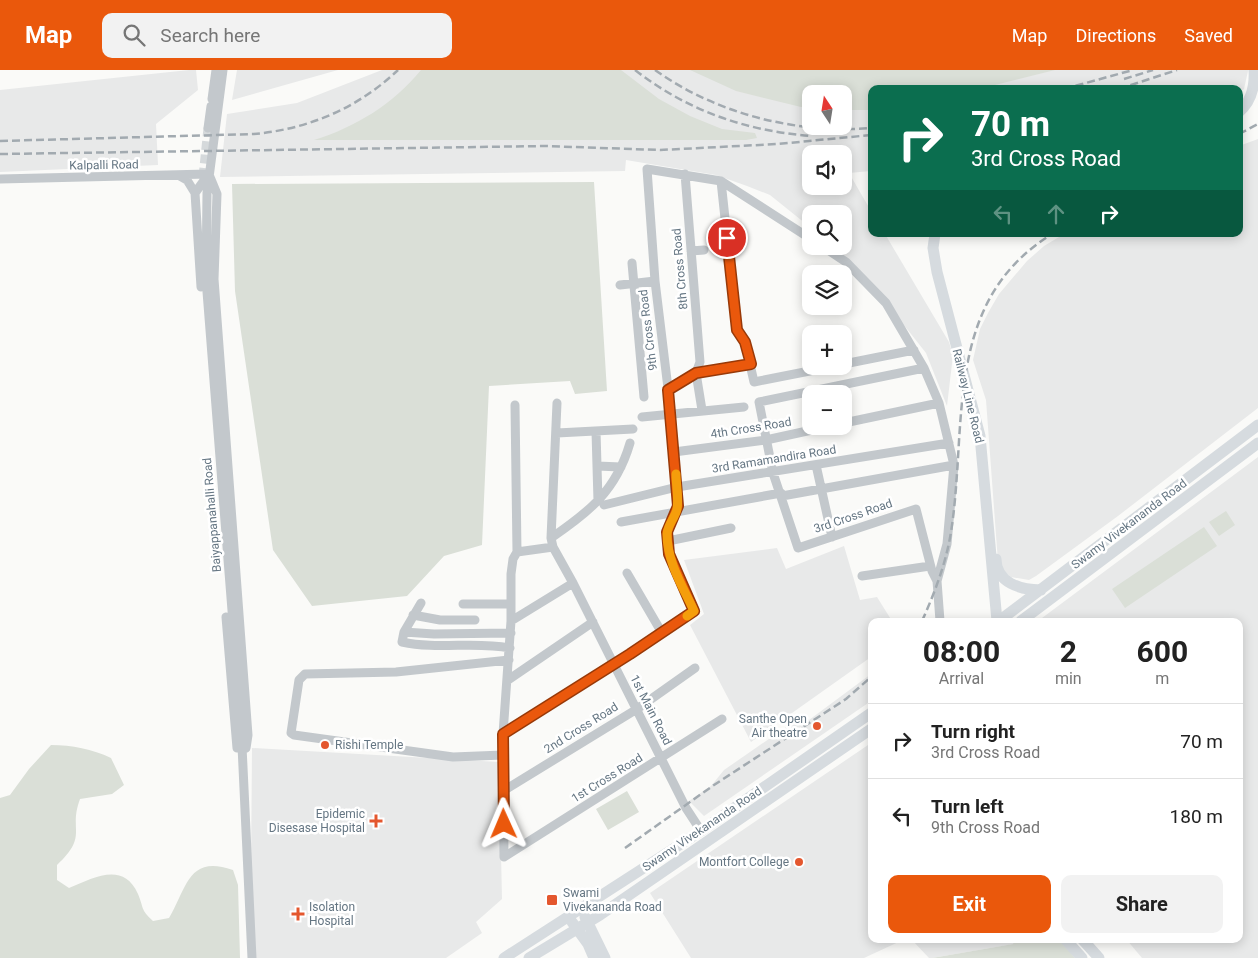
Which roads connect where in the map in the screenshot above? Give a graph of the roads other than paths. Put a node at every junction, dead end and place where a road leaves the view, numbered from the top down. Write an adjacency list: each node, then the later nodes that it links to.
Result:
1 (216, 70): 5 (street)
2 (223, 70): 96 (street, Baiyappanahalli Road)
3 (1254, 70): 4 (main road)
4 (1243, 108)
5 (208, 128)
6 (685, 174): 10 (street); 16 (street, 8th Cross Road); 19 (street, 9th Cross Road)
7 (180, 176): 8 (street, Kalpalli Road); 9 (street, Kalpalli Road); 11 (street)
8 (204, 178): 11 (street); 96 (street)
9 (0, 179)
10 (721, 181): 12 (street); 24 (street)
11 (195, 193): 96 (street)
12 (802, 233)
13 (935, 237): 75 (main road, Railway Line Road)
14 (942, 237): 69 (main road)
15 (704, 250): 16 (street)
16 (691, 251): 26 (street, 8th Cross Road)
17 (836, 255): 22 (street)
18 (632, 262): 20 (street)
19 (655, 281): 20 (street); 28 (street, 9th Cross Road)
20 (635, 284): 21 (street); 29 (street)
21 (620, 285)
22 (914, 350): 23 (street); 25 (street)
23 (852, 362)
24 (751, 364): 26 (street); 27 (street)
25 (924, 368): 31 (street); 43 (street)
26 (696, 373): 28 (street); 34 (street)
27 (802, 373)
28 (668, 390): 35 (street, 9th Cross Road)
29 (644, 396)
30 (557, 403): 42 (street)
31 (939, 403): 37 (street); 45 (street)
32 (515, 405): 63 (street)
33 (744, 407): 34 (street)
34 (702, 410): 35 (street)
35 (671, 412): 36 (street); 47 (street, 9th Cross Road)
36 (642, 417)
37 (852, 421)
38 (1258, 426): 69 (main road, Swamy Vivekananda Road)
39 (633, 429): 40 (street)
40 (596, 431): 42 (street); 49 (street)
41 (802, 432): 43 (street, 4th Cross Road)
42 (557, 433): 62 (street)
43 (766, 440): 47 (street, 4th Cross Road); 52 (street)
44 (630, 443): 51 (street)
45 (949, 443): 48 (street); 50 (street, 3rd Ramamandira Road)
46 (1258, 443): 77 (main road, Swamy Vivekananda Road)
47 (674, 452): 53 (street, 9th Cross Road)
48 (954, 465): 54 (street); 67 (street)
49 (597, 466): 51 (street); 56 (street)
50 (816, 466): 52 (street, 3rd Ramamandira Road); 54 (street)
51 (621, 467): 56 (street)
52 (773, 473): 53 (street, 3rd Ramamandira Road); 55 (street)
53 (676, 487): 56 (street, 3rd Ramamandira Road); 57 (street, 9th Cross Road)
54 (822, 489): 55 (street); 60 (street)
55 (782, 495): 57 (street); 60 (street, 3rd Cross Road)
56 (601, 503): 62 (street)
57 (676, 514): 58 (street); 61 (street)
58 (621, 522)
59 (731, 528): 61 (street)
60 (832, 536): 64 (street, 3rd Cross Road)
61 (668, 541): 83 (street)
62 (552, 543): 63 (street); 68 (street, 1st Main Road)
63 (517, 552): 72 (street)
64 (930, 566): 66 (street); 67 (street)
65 (627, 573): 83 (street)
66 (862, 576)
67 (937, 581): 74 (street)
68 (574, 583): 79 (street); 80 (street, 1st Main Road)
69 (1041, 590): 76 (main road, Swamy Vivekananda Road)
70 (422, 603): 73 (street)
71 (464, 604): 72 (street)
72 (511, 604): 79 (street)
73 (413, 615): 78 (street); 81 (street)
74 (940, 618)
75 (998, 618)
76 (1002, 618)
77 (1025, 618)
78 (475, 620)
79 (512, 621): 82 (street)
80 (593, 622): 86 (street, 1st Main Road); 88 (street)
81 (404, 632): 82 (street); 84 (street)
82 (511, 633): 84 (street)
83 (662, 633): 86 (street)
84 (510, 648): 85 (street)
85 (509, 660): 88 (street); 94 (street)
86 (614, 665): 89 (street, 1st Main Road); 93 (street)
87 (695, 668): 89 (street, 2nd Cross Road)
88 (508, 680): 93 (street)
89 (637, 708): 95 (street, 1st Main Road); 97 (street, 2nd Cross Road)
90 (868, 715): 98 (main road, Swamy Vivekananda Road)
91 (722, 719): 95 (street, 1st Cross Road)
92 (868, 731): 101 (main road, Swamy Vivekananda Road)
93 (503, 734): 94 (street)
94 (503, 756): 97 (street)
95 (661, 758): 97 (street, 1st Cross Road); 98 (street, 1st Main Road)
96 (242, 770): 105 (street, Baiyappanahalli Road)
97 (504, 791)
98 (701, 831): 99 (main road, Swamy Vivekananda Road)
99 (580, 910): 100 (main road, Swamy Vivekananda Road); 101 (main road)
100 (569, 917): 102 (main road); 106 (main road, Swamy Vivekananda Road)
101 (588, 922): 102 (main road, Swamy Vivekananda Road); 109 (main road)
102 (576, 928): 107 (main road, Swamy Vivekananda Road); 108 (main road)
103 (1069, 943): 110 (main road)
104 (1086, 943): 111 (main road)
105 (252, 958)
106 (504, 958)
107 (530, 958)
108 (594, 958)
109 (605, 958)
110 (1082, 958)
111 (1099, 958)

